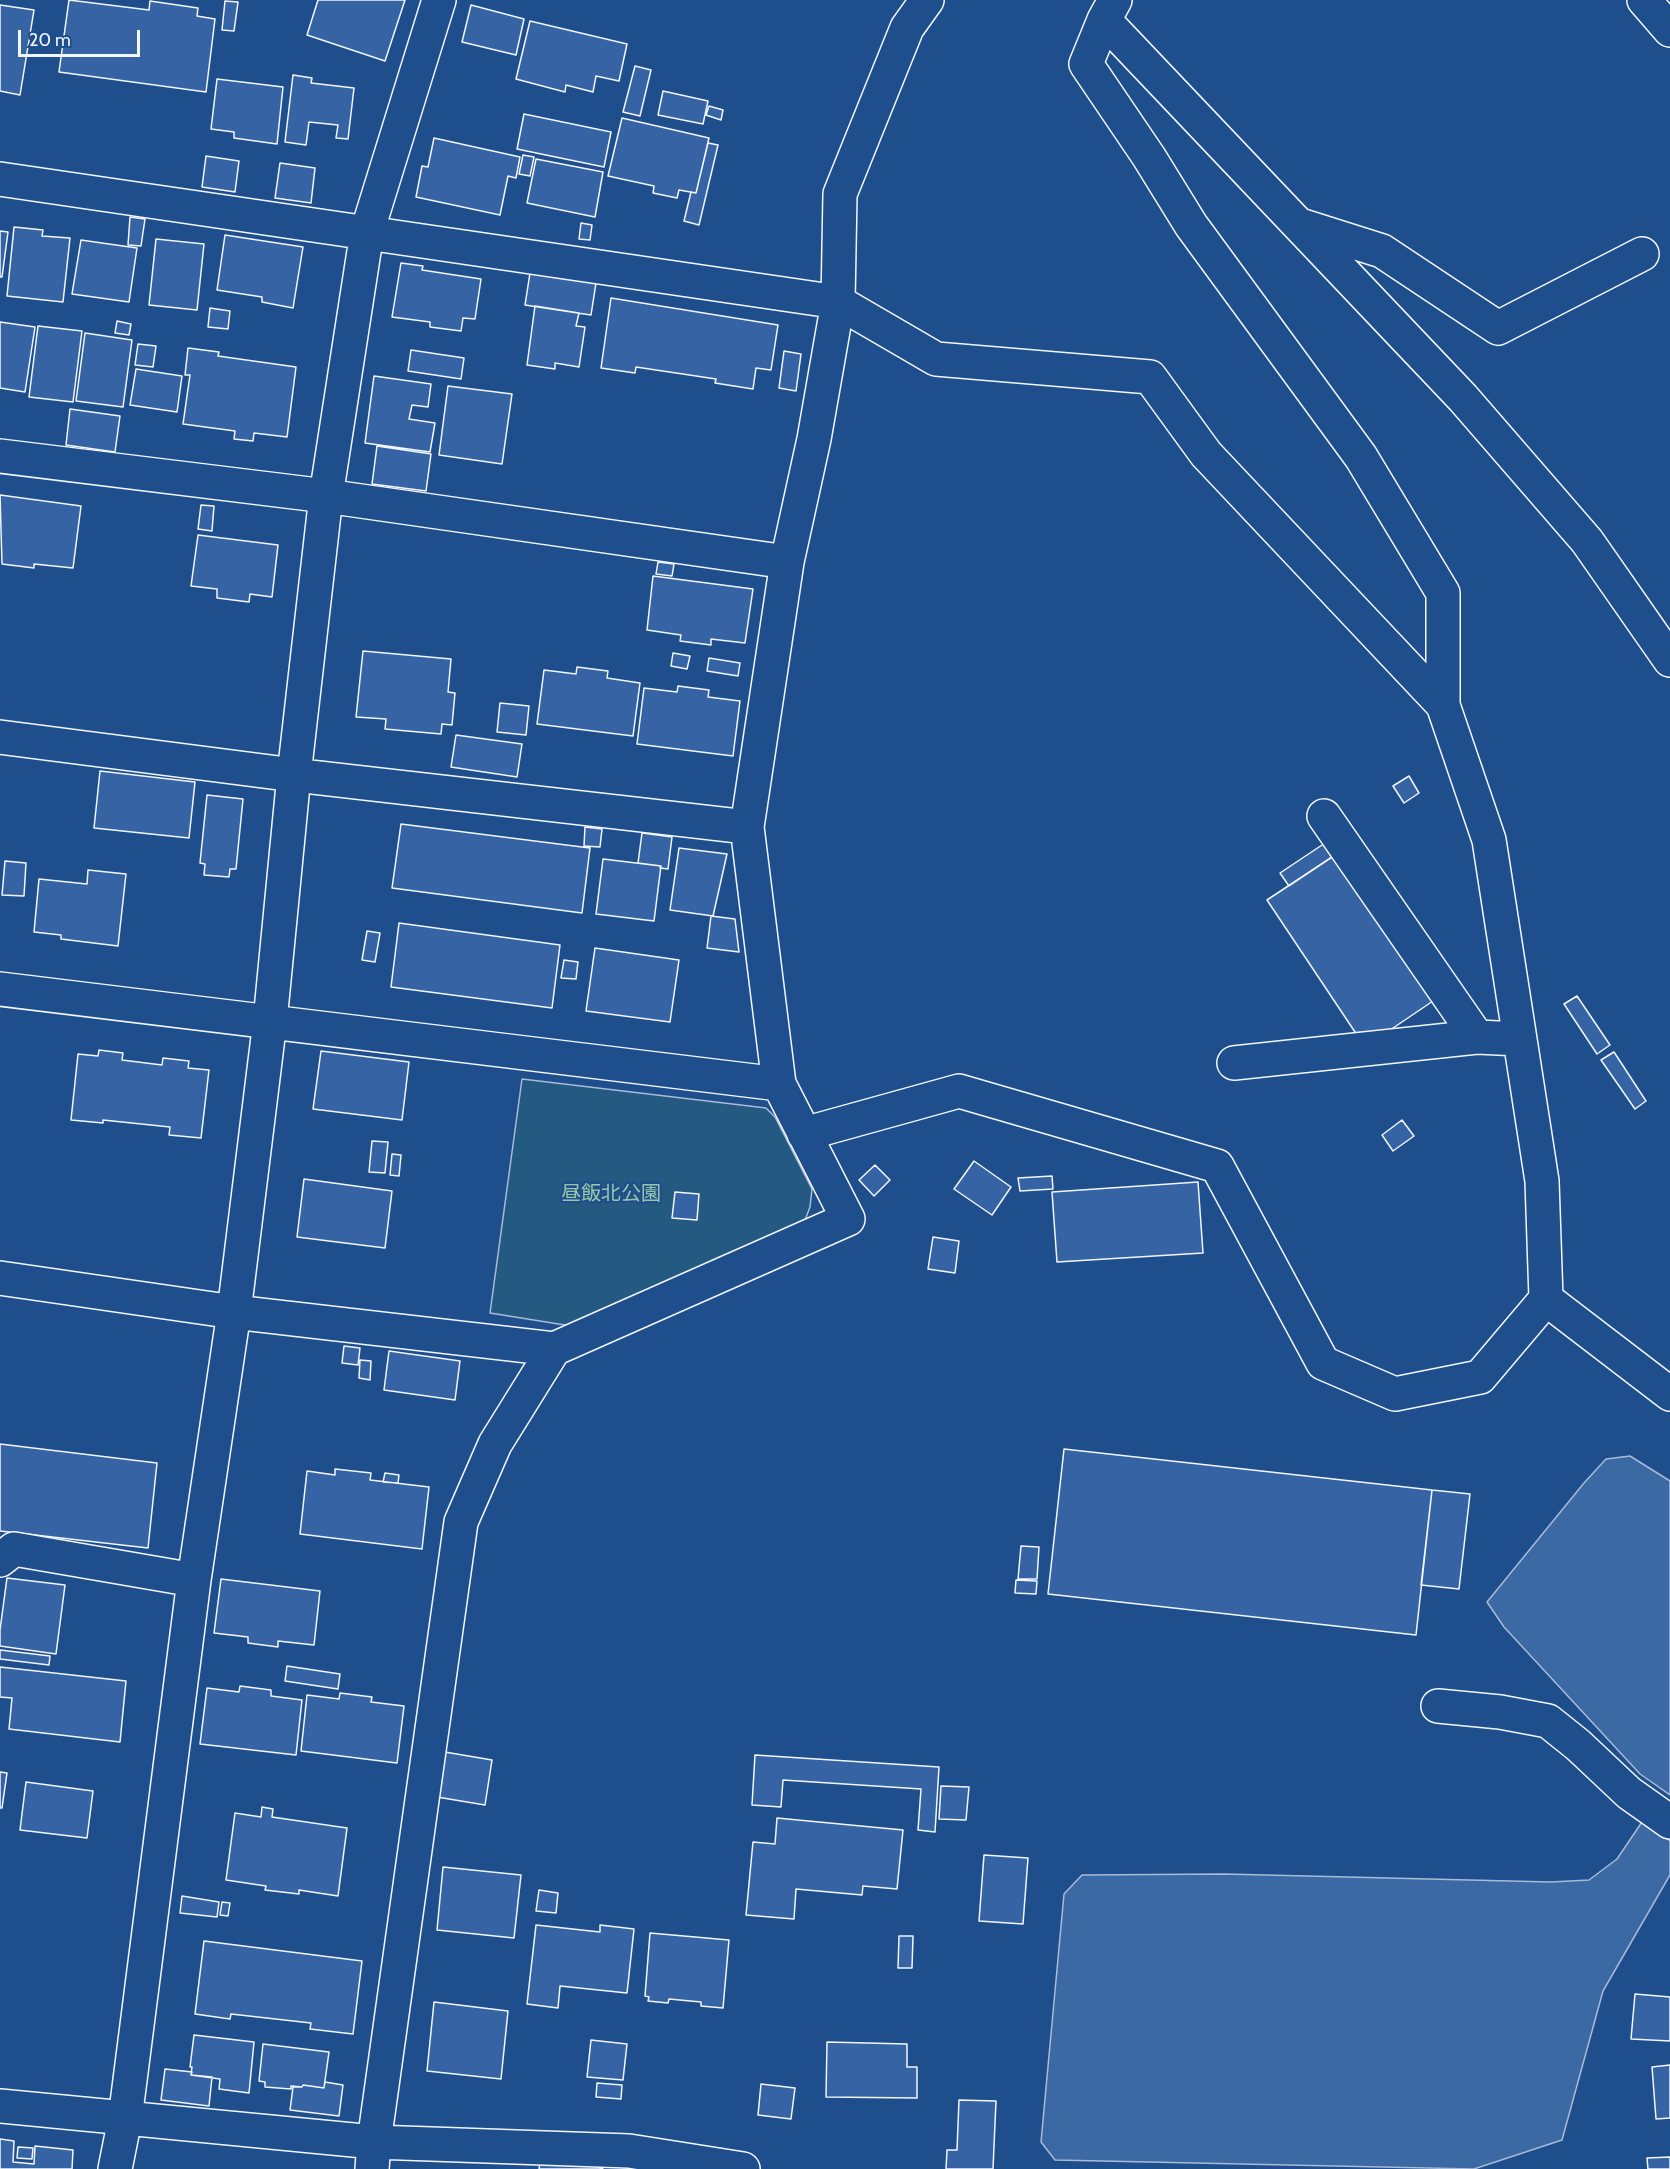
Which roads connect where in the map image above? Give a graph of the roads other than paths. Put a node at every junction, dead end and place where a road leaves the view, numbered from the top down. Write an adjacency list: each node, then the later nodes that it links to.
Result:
1 (439, 0): 8 (street)
2 (927, 0): 10 (street)
3 (1644, 0): 5 (street)
4 (1110, 10): 7 (street); 15 (street)
5 (1670, 30)
6 (0, 179): 8 (street)
7 (1298, 224): 9 (street); 14 (street)
8 (367, 232): 10 (street); 12 (street)
9 (1642, 254)
10 (838, 302): 13 (street); 15 (street)
11 (0, 456): 12 (street)
12 (326, 496): 13 (street); 17 (street)
13 (788, 562): 19 (street)
14 (1670, 660)
15 (1443, 705): 23 (street)
16 (0, 737): 17 (street)
17 (294, 775): 19 (street); 21 (street)
18 (1324, 816): 22 (street)
19 (747, 827): 25 (street)
20 (0, 989): 21 (street)
21 (270, 1021): 25 (street); 29 (street)
22 (1477, 1037): 23 (street); 24 (street)
23 (1520, 1039): 28 (street)
24 (1234, 1063)
25 (779, 1084): 26 (street)
26 (804, 1134): 28 (street); 30 (street)
27 (0, 1278): 29 (street)
28 (1546, 1299): 31 (street)
29 (234, 1312): 30 (street); 33 (street)
30 (554, 1349): 38 (street)
31 (1670, 1394)
32 (0, 1560): 33 (street)
33 (194, 1580): 37 (street)
34 (1438, 1706): 35 (street)
35 (1670, 1822)
36 (0, 2106): 37 (street)
37 (125, 2119): 38 (street); 40 (street)
38 (373, 2156): 39 (street)
39 (629, 2160): 41 (street)
40 (115, 2169)
41 (743, 2169)

